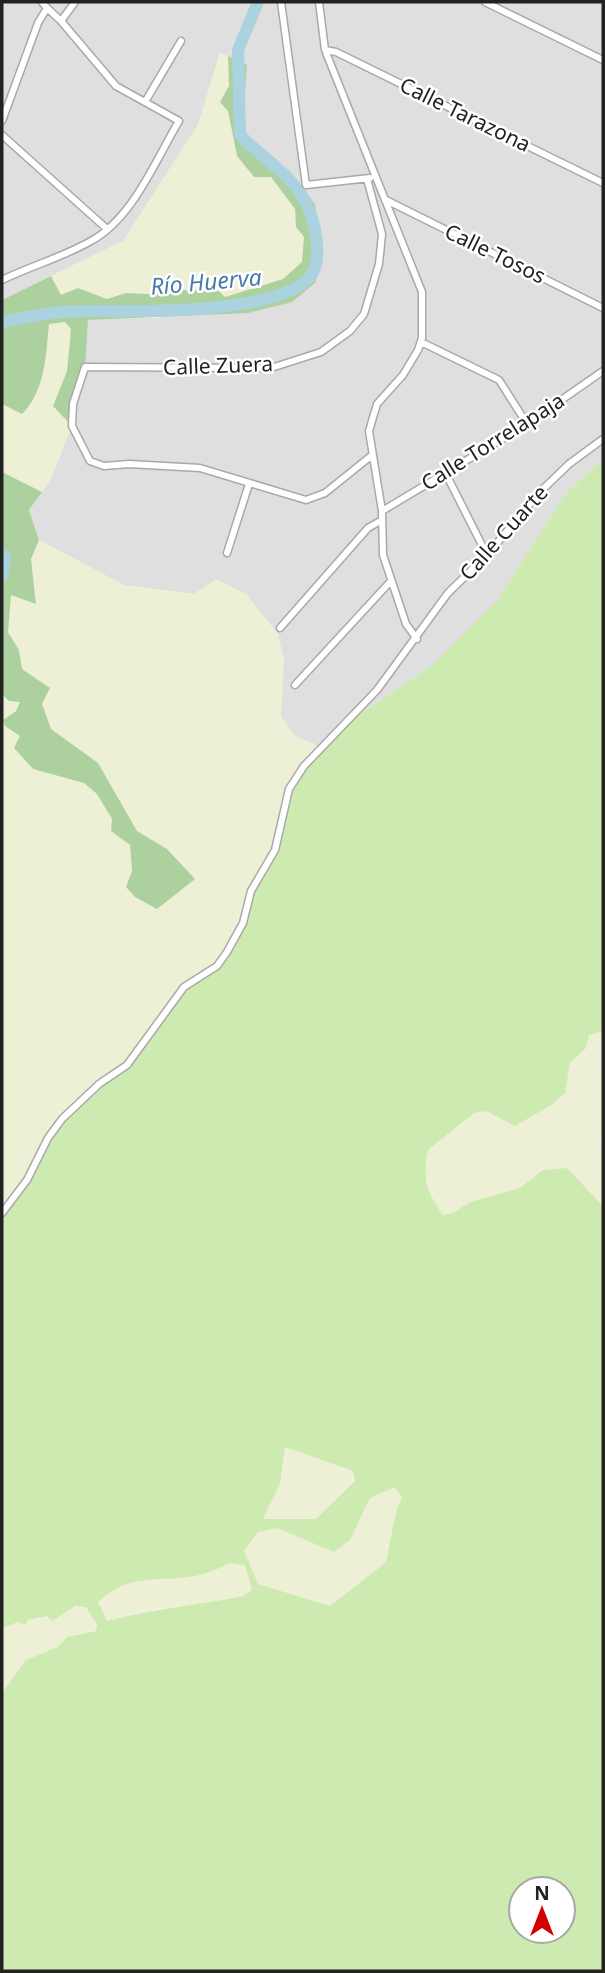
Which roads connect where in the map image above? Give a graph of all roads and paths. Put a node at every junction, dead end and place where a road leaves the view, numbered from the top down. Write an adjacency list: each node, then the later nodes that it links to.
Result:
1 (75, 2): 6 (street)
2 (281, 2): 13 (street)
3 (319, 2): 8 (street)
4 (485, 2): 9 (street)
5 (44, 5): 6 (street); 11 (street)
6 (61, 21): 10 (street)
7 (181, 41): 10 (street)
8 (325, 50): 13 (street); 14 (street, Calle Tarazona)
9 (603, 60)
10 (145, 102): 18 (street)
11 (2, 121)
12 (2, 135): 18 (street)
13 (371, 178): 15 (street); 27 (street, Calle Zuera)
14 (603, 183)
15 (386, 200): 16 (street, Calle Tosos); 17 (street)
16 (395, 205): 17 (street); 20 (street, Calle Tosos)
17 (390, 214): 21 (street)
18 (107, 229): 19 (street)
19 (3, 276)
20 (603, 308)
21 (421, 342): 23 (street); 25 (street)
22 (603, 371): 23 (street, Calle Torrelapaja)
23 (527, 424): 26 (street, Calle Torrelapaja)
24 (603, 439): 31 (street, Calle Cuarte)
25 (371, 456): 27 (street); 28 (street)
26 (445, 472): 28 (street, Calle Torrelapaja); 31 (street)
27 (249, 484): 30 (street)
28 (382, 511): 29 (street)
29 (382, 520): 32 (street); 33 (street)
30 (227, 553)
31 (487, 555): 34 (street, Calle Cuarte)
32 (390, 582): 34 (street); 35 (street)
33 (280, 628)
34 (417, 639): 36 (street, Calle Cuarte)
35 (295, 685)
36 (2, 1213)

